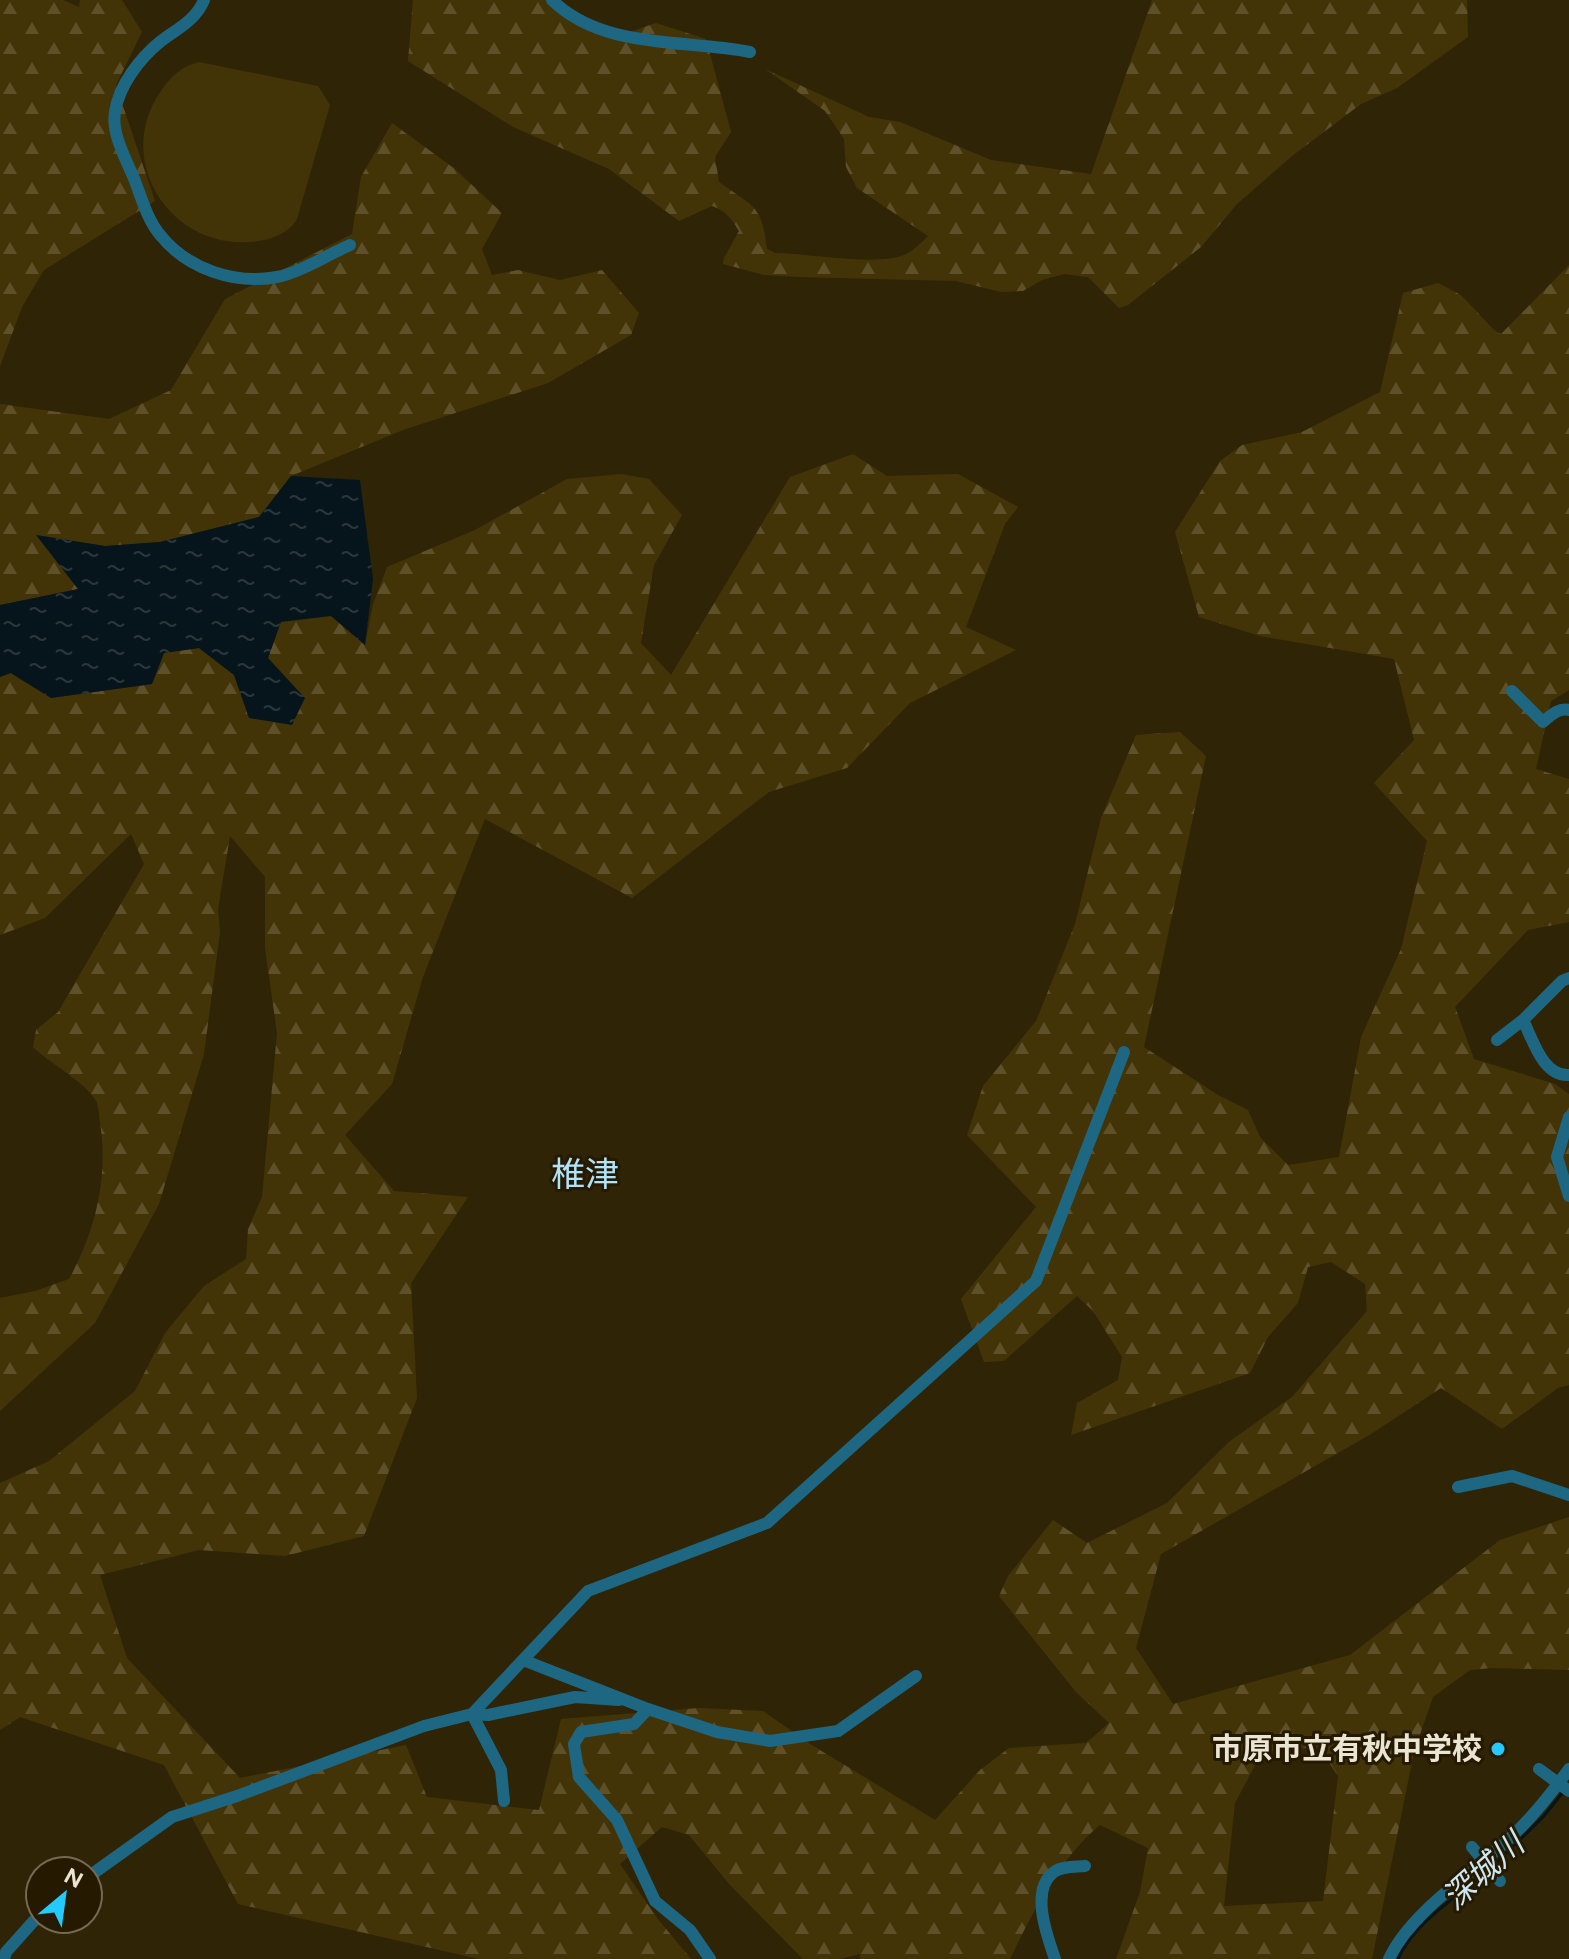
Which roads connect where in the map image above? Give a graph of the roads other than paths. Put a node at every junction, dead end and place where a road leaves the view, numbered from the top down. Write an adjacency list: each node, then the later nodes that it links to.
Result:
1 (204, 0): 4 (street)
2 (552, 0): 3 (street)
3 (750, 52)
4 (350, 245)
5 (1512, 691): 6 (street)
6 (1569, 710)
7 (1569, 978): 8 (street)
8 (1523, 1020): 9 (street); 11 (street)
9 (1497, 1040)
10 (1124, 1052): 16 (street)
11 (1569, 1075)
12 (1569, 1117): 13 (street)
13 (1569, 1196)
14 (1458, 1487): 15 (street)
15 (1569, 1495)
16 (523, 1660): 18 (street); 22 (street)
17 (916, 1676): 21 (street)
18 (586, 1684): 19 (street); 20 (street)
19 (581, 1697): 20 (street); 22 (street)
20 (631, 1701): 21 (street)
21 (648, 1709): 33 (street)
22 (472, 1714): 26 (street); 28 (street)
23 (1539, 1769): 25 (street, bridge)
24 (1569, 1769): 35 (street)
25 (1569, 1791)
26 (504, 1801)
27 (1472, 1847): 30 (street, bridge)
28 (104, 1866)
29 (1085, 1866): 34 (street)
30 (1500, 1881)
31 (24, 1932): 32 (street)
32 (3, 1955)
33 (710, 1959)
34 (1055, 1959)
35 (1389, 1959)

